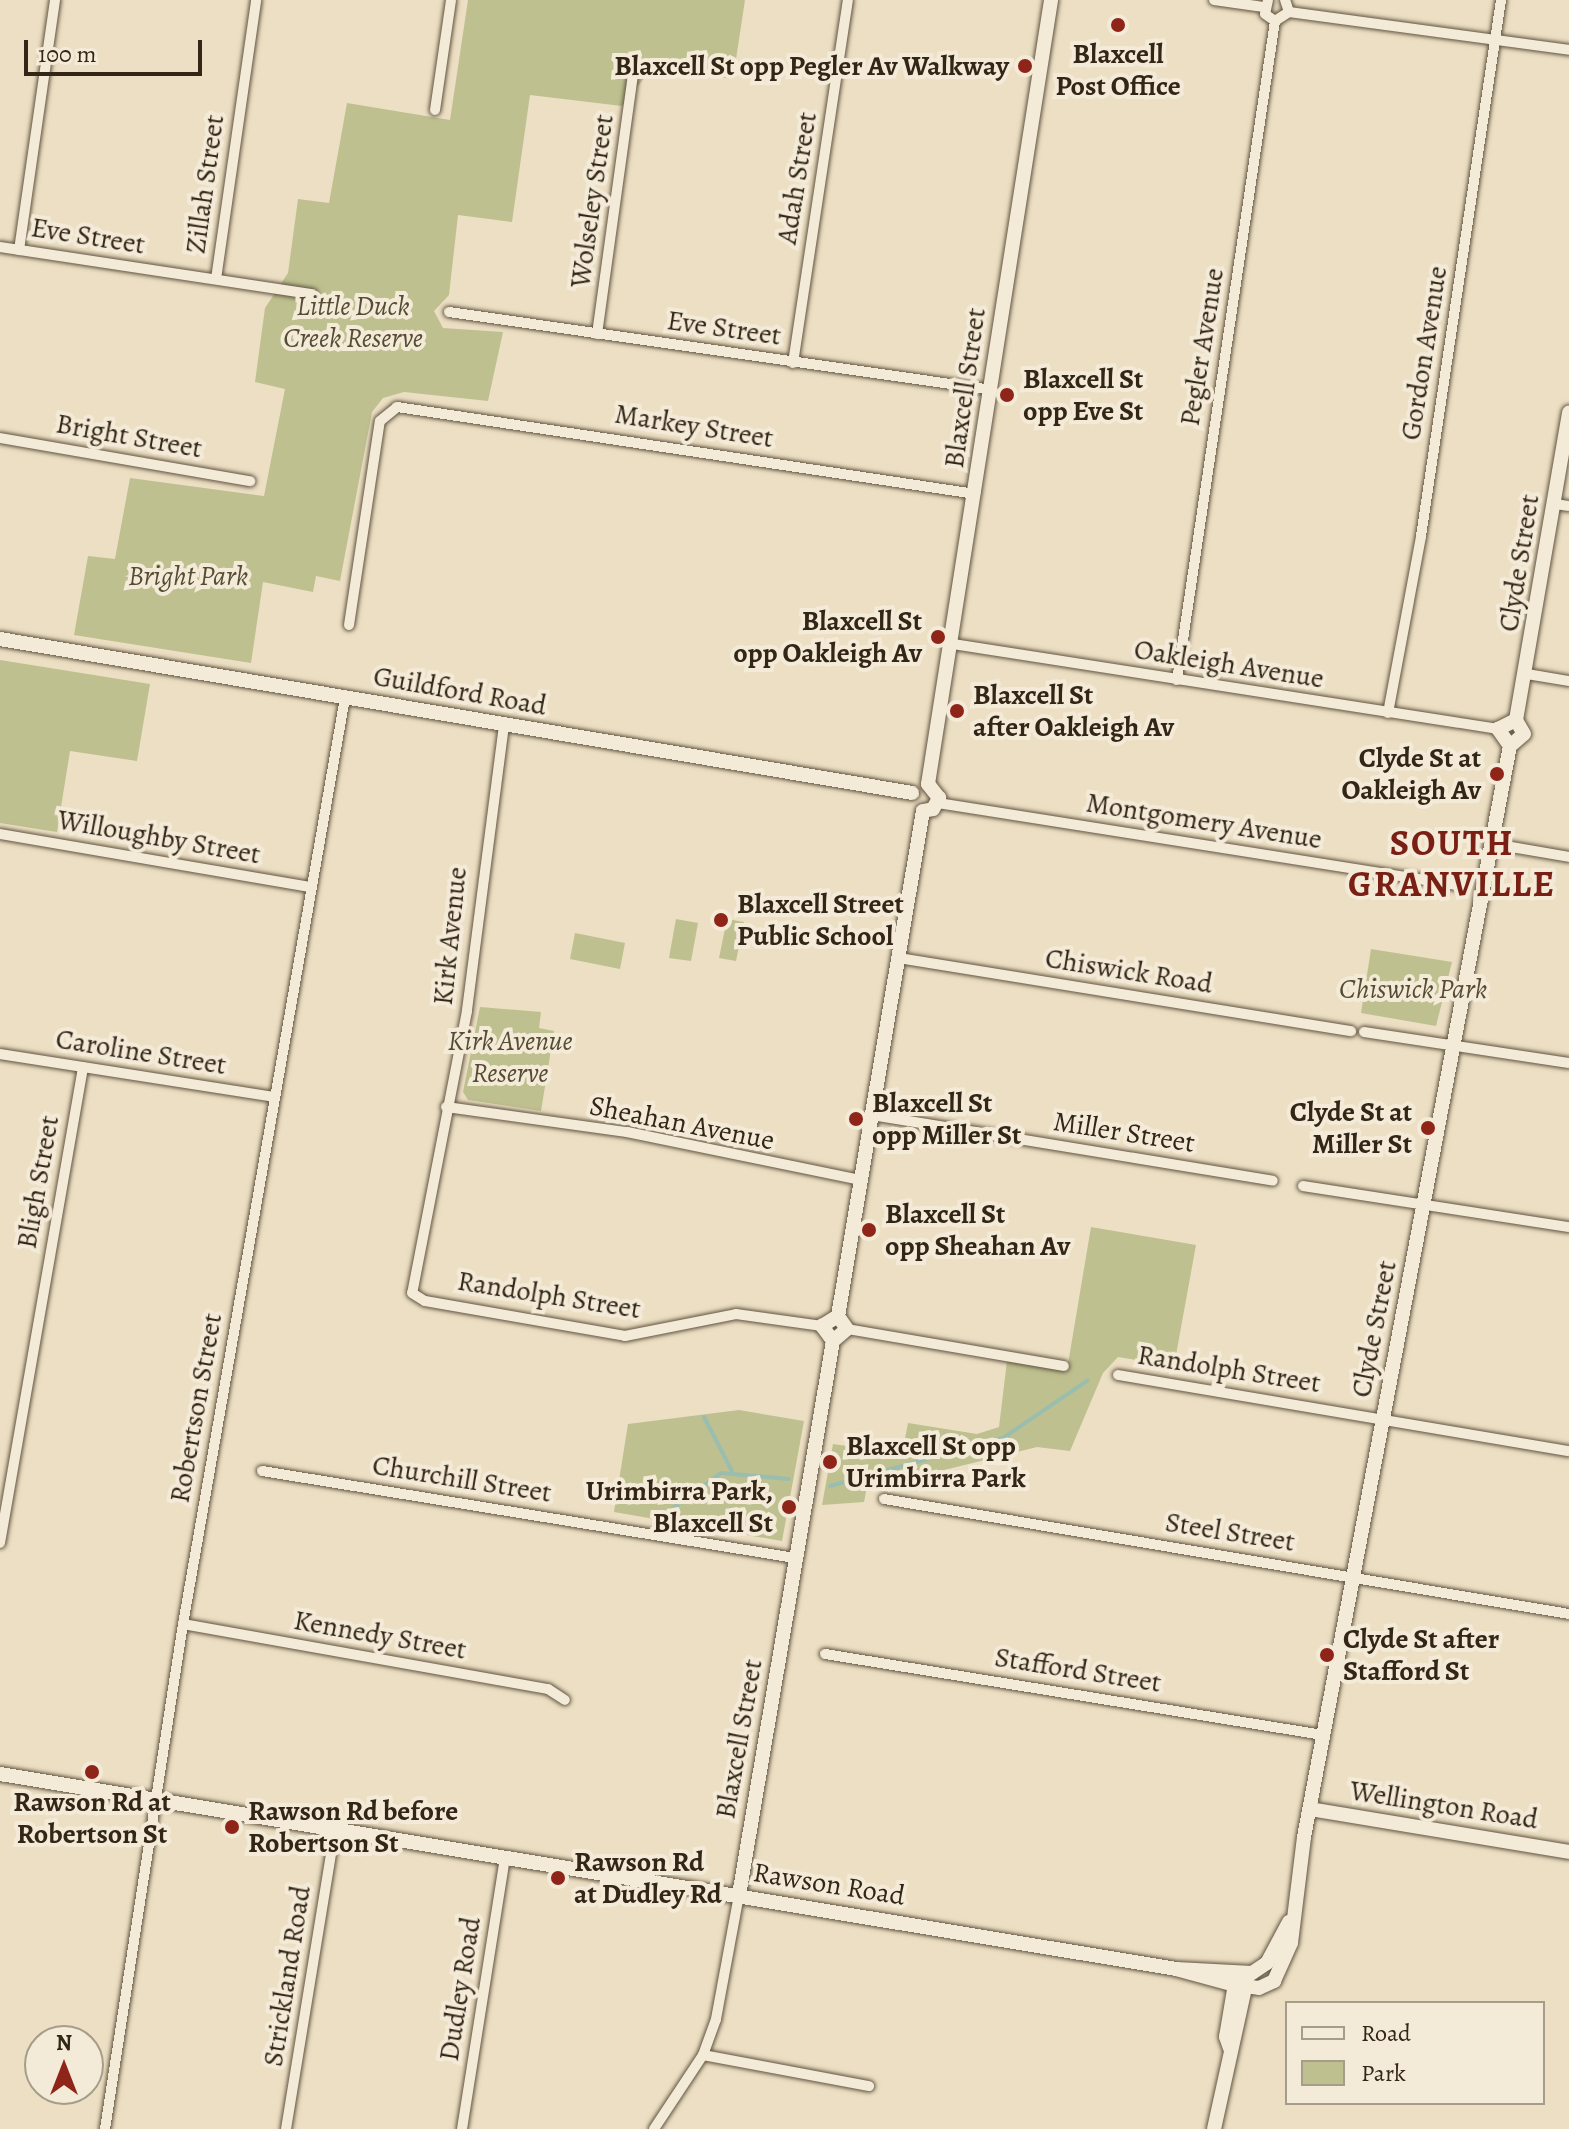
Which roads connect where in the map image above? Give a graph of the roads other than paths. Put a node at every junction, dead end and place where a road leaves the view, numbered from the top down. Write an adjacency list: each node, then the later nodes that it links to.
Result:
1 (55, 0): 17 (street)
2 (256, 0): 18 (street, Zillah Street)
3 (451, 0): 15 (street)
4 (848, 0): 22 (street, Adah Street)
5 (1051, 0): 23 (main road, Blaxcell Street)
6 (1214, 0): 9 (street)
7 (1285, 0): 10 (street)
8 (1501, 0): 12 (street, Gordon Avenue)
9 (1266, 4): 11 (street)
10 (1289, 12): 11 (street); 12 (street)
11 (1275, 21): 33 (street, Pegler Avenue)
12 (1496, 40): 13 (street); 36 (street, Gordon Avenue)
13 (1569, 50)
14 (633, 75): 21 (street, Wolseley Street)
15 (435, 110)
16 (0, 247): 17 (street, Eve Street)
17 (19, 250): 18 (street, Eve Street)
18 (216, 279): 19 (street, Eve Street)
19 (312, 294)
20 (449, 312): 21 (street, Eve Street)
21 (597, 334): 22 (street, Eve Street)
22 (793, 363): 23 (street, Eve Street)
23 (992, 390): 27 (main road, Blaxcell Street)
24 (1569, 413): 28 (main road, Clyde Street)
25 (0, 438): 26 (street, Bright Street)
26 (250, 481)
27 (976, 494): 29 (street, Markey Street); 31 (main road, Blaxcell Street)
28 (1562, 505): 32 (main road, Clyde Street)
29 (349, 625)
30 (0, 639): 35 (main road, Guildford Road)
31 (953, 644): 33 (street, Oakleigh Avenue); 41 (main road, Blaxcell Street)
32 (1527, 674): 34 (street); 37 (main road, Clyde Street)
33 (1177, 680): 36 (street, Oakleigh Avenue)
34 (1569, 681)
35 (345, 698): 38 (main road, Guildford Road); 49 (street, Robertson Street)
36 (1388, 713): 39 (street, Oakleigh Avenue)
37 (1516, 720): 39 (main road); 40 (main road, Clyde Street)
38 (504, 725): 42 (main road, Guildford Road); 58 (street, Kirk Avenue)
39 (1498, 729): 40 (main road)
40 (1510, 746): 46 (main road, Clyde Street)
41 (928, 784): 42 (main road); 43 (main road)
42 (912, 793): 44 (main road)
43 (938, 803): 44 (main road); 48 (street, Montgomery Avenue)
44 (923, 811): 50 (main road)
45 (0, 834): 49 (street, Willoughby Street)
46 (1494, 844): 47 (street); 53 (main road, Clyde Street)
47 (1569, 857)
48 (1463, 886)
49 (309, 887): 57 (street, Robertson Street)
50 (899, 958): 51 (street, Chiswick Road); 59 (main road)
51 (1351, 1031)
52 (1364, 1032): 53 (street)
53 (1455, 1044): 55 (street); 63 (main road, Clyde Street)
54 (0, 1054): 56 (street, Caroline Street)
55 (1569, 1063)
56 (83, 1067): 57 (street, Caroline Street); 75 (street, Bligh Street)
57 (274, 1097): 82 (street, Robertson Street)
58 (446, 1107): 60 (street, Sheahan Avenue); 65 (street, Kirk Avenue)
59 (872, 1115): 60 (main road); 61 (street, Miller Street)
60 (861, 1180): 66 (main road)
61 (1273, 1181)
62 (1303, 1186): 63 (street)
63 (1424, 1204): 64 (street); 72 (main road, Clyde Street)
64 (1569, 1227)
65 (412, 1293): 67 (street, Randolph Street)
66 (838, 1316): 67 (main road); 68 (main road)
67 (822, 1326): 69 (main road)
68 (847, 1329): 69 (main road); 70 (street)
69 (833, 1341): 79 (main road, Blaxcell Street)
70 (1064, 1366)
71 (1118, 1375): 72 (street, Randolph Street)
72 (1384, 1419): 73 (street, Randolph Street); 80 (main road, Clyde Street)
73 (1569, 1451)
74 (0, 1467): 75 (street)
75 (12, 1469): 78 (street, Bligh Street)
76 (262, 1471): 79 (street, Churchill Street)
77 (884, 1499): 80 (street, Steel Street)
78 (0, 1543)
79 (795, 1558): 92 (main road, Blaxcell Street)
80 (1354, 1577): 81 (street, Steel Street); 85 (main road, Clyde Street)
81 (1569, 1614)
82 (183, 1624): 84 (street, Kennedy Street); 87 (street, Robertson Street)
83 (825, 1654): 85 (street, Stafford Street)
84 (565, 1700)
85 (1323, 1735): 88 (main road, Clyde Street)
86 (0, 1774): 87 (main road, Rawson Road)
87 (157, 1800): 89 (main road, Rawson Road); 96 (street, Robertson Street)
88 (1310, 1809): 90 (main road, Wellington Road); 93 (main road, Clyde Street)
89 (335, 1830): 91 (main road, Rawson Road); 97 (street, Strickland Road)
90 (1569, 1852)
91 (505, 1856): 92 (main road, Rawson Road); 98 (street, Dudley Road)
92 (739, 1895): 93 (main road, Rawson Road); 94 (street, Blaxcell Street)
93 (1242, 1980): 100 (main road)
94 (703, 2055): 95 (street); 99 (street, Blaxcell Street)
95 (869, 2086)
96 (105, 2129)
97 (286, 2129)
98 (462, 2129)
99 (654, 2129)
100 (1214, 2129)

